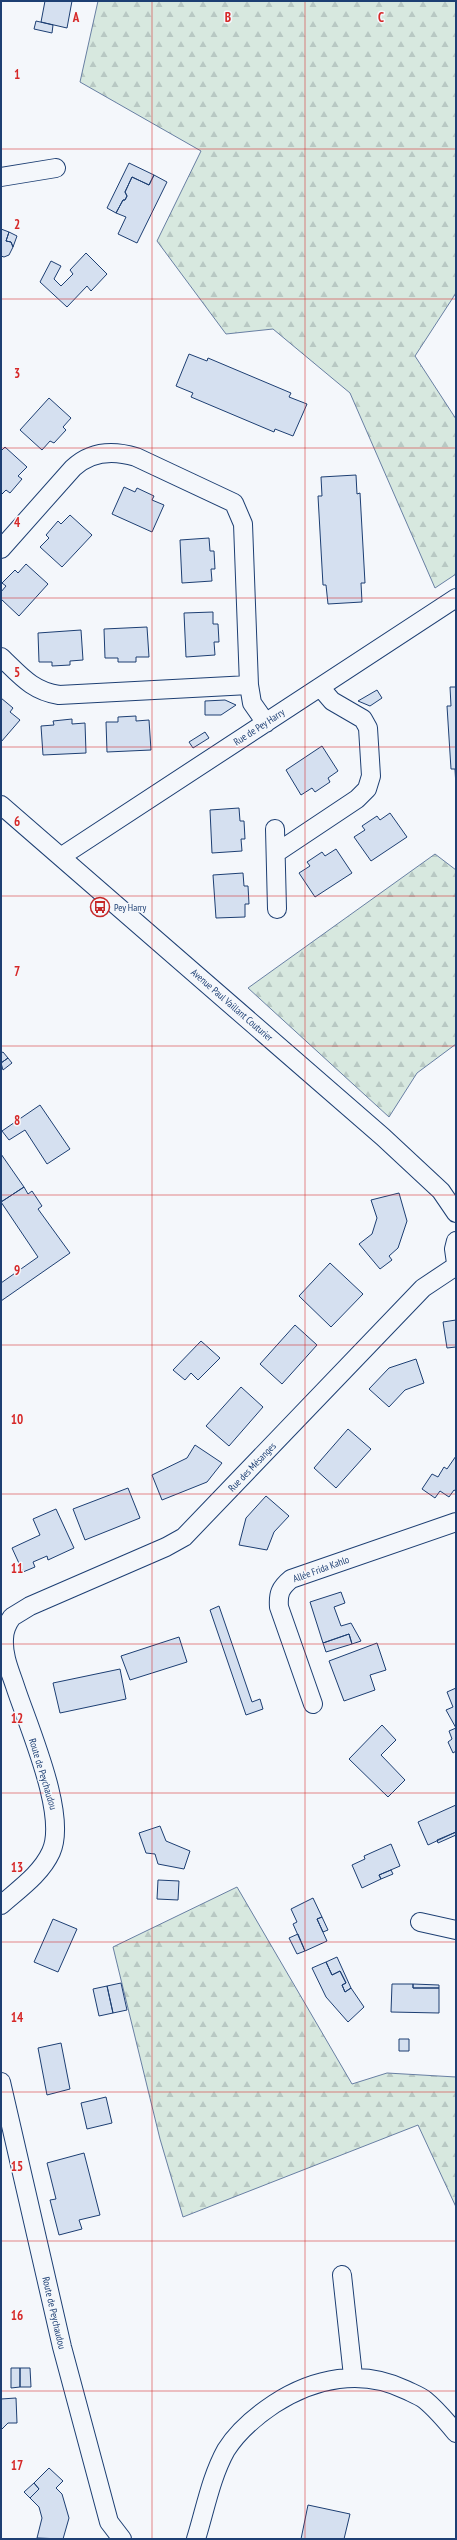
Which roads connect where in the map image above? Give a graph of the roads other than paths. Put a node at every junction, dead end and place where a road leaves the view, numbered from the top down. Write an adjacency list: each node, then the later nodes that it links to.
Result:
1 (56, 168): 2 (street)
2 (1, 177)
3 (1, 549): 6 (street)
4 (456, 598): 7 (street, Rue de Pey Harry)
5 (1, 657): 6 (street)
6 (249, 685): 8 (street)
7 (320, 687): 8 (street, Rue de Pey Harry); 11 (street)
8 (266, 723): 12 (street, Rue de Pey Harry)
9 (1, 805): 12 (street, Avenue Paul Vaillant Couturier)
10 (275, 829): 11 (street)
11 (276, 853): 13 (street)
12 (62, 856): 14 (street, Avenue Paul Vaillant Couturier)
13 (277, 909)
14 (456, 1213)
15 (456, 1241): 16 (street)
16 (456, 1263)
17 (456, 1266): 19 (street, Rue des Mésanges)
18 (456, 1522): 20 (street, Allée Frida Kahlo)
19 (6, 1612): 21 (street, Route de Peychaudou)
20 (313, 1704)
21 (1, 1905)
22 (420, 1922): 23 (street)
23 (456, 1930)
24 (1, 2082): 28 (street, Route de Peychaudou)
25 (342, 2275): 26 (street)
26 (353, 2376): 27 (street); 29 (street)
27 (456, 2433)
28 (122, 2539)
29 (196, 2539)

